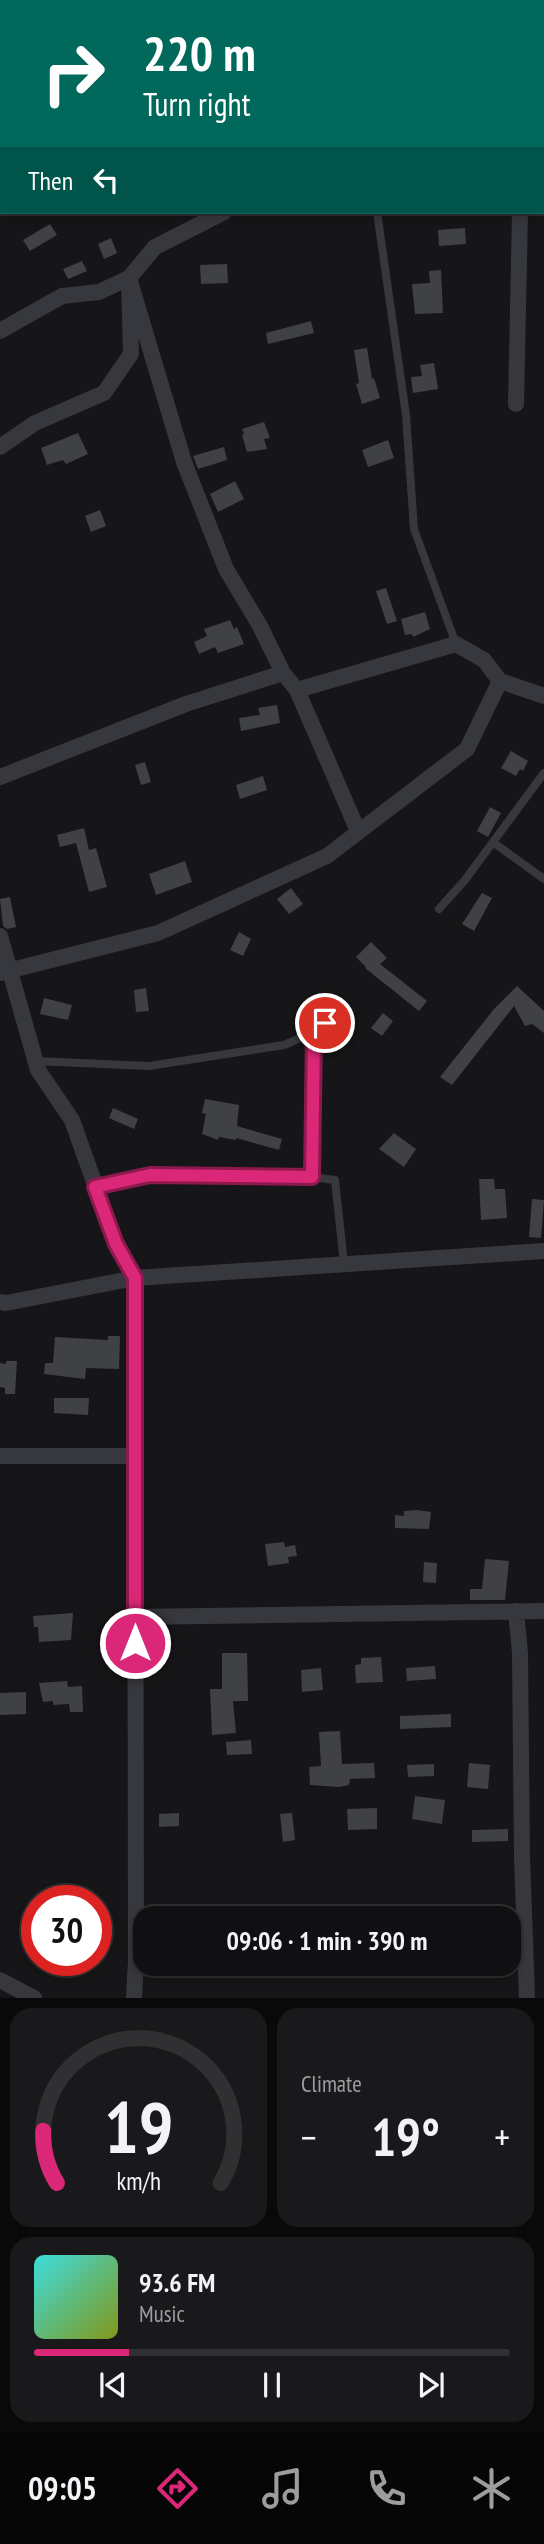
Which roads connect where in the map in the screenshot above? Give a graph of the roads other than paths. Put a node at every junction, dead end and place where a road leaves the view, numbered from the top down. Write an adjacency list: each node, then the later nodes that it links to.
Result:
1 (220, 214): 4 (street)
2 (377, 214): 8 (lane)
3 (520, 214): 6 (street)
4 (129, 278): 5 (street); 7 (street); 9 (street)
5 (0, 331)
6 (516, 404)
7 (0, 447)
8 (456, 644): 10 (street); 11 (street)
9 (283, 673): 11 (street); 14 (street)
10 (500, 681): 12 (street); 15 (street)
11 (297, 690): 15 (street)
12 (544, 696)
13 (544, 773): 16 (lane)
14 (0, 777)
15 (358, 831): 20 (street)
16 (494, 843): 17 (lane); 18 (lane)
17 (544, 879)
18 (439, 909)
19 (0, 936): 20 (street)
20 (4, 972): 23 (street)
21 (337, 1013): 22 (lane)
22 (314, 1032): 23 (lane); 24 (lane)
23 (34, 1060): 25 (street)
24 (312, 1177): 25 (lane); 27 (lane)
25 (95, 1187): 28 (street)
26 (544, 1251): 27 (street)
27 (344, 1264): 28 (street)
28 (135, 1278): 29 (street); 31 (street)
29 (0, 1302)
30 (0, 1456): 31 (street)
31 (135, 1456): 34 (street)
32 (516, 1611): 33 (street); 34 (street); 38 (street)
33 (544, 1611)
34 (135, 1617): 37 (street)
35 (0, 1980): 36 (street)
36 (34, 1998)
37 (134, 1998)
38 (527, 1998)

